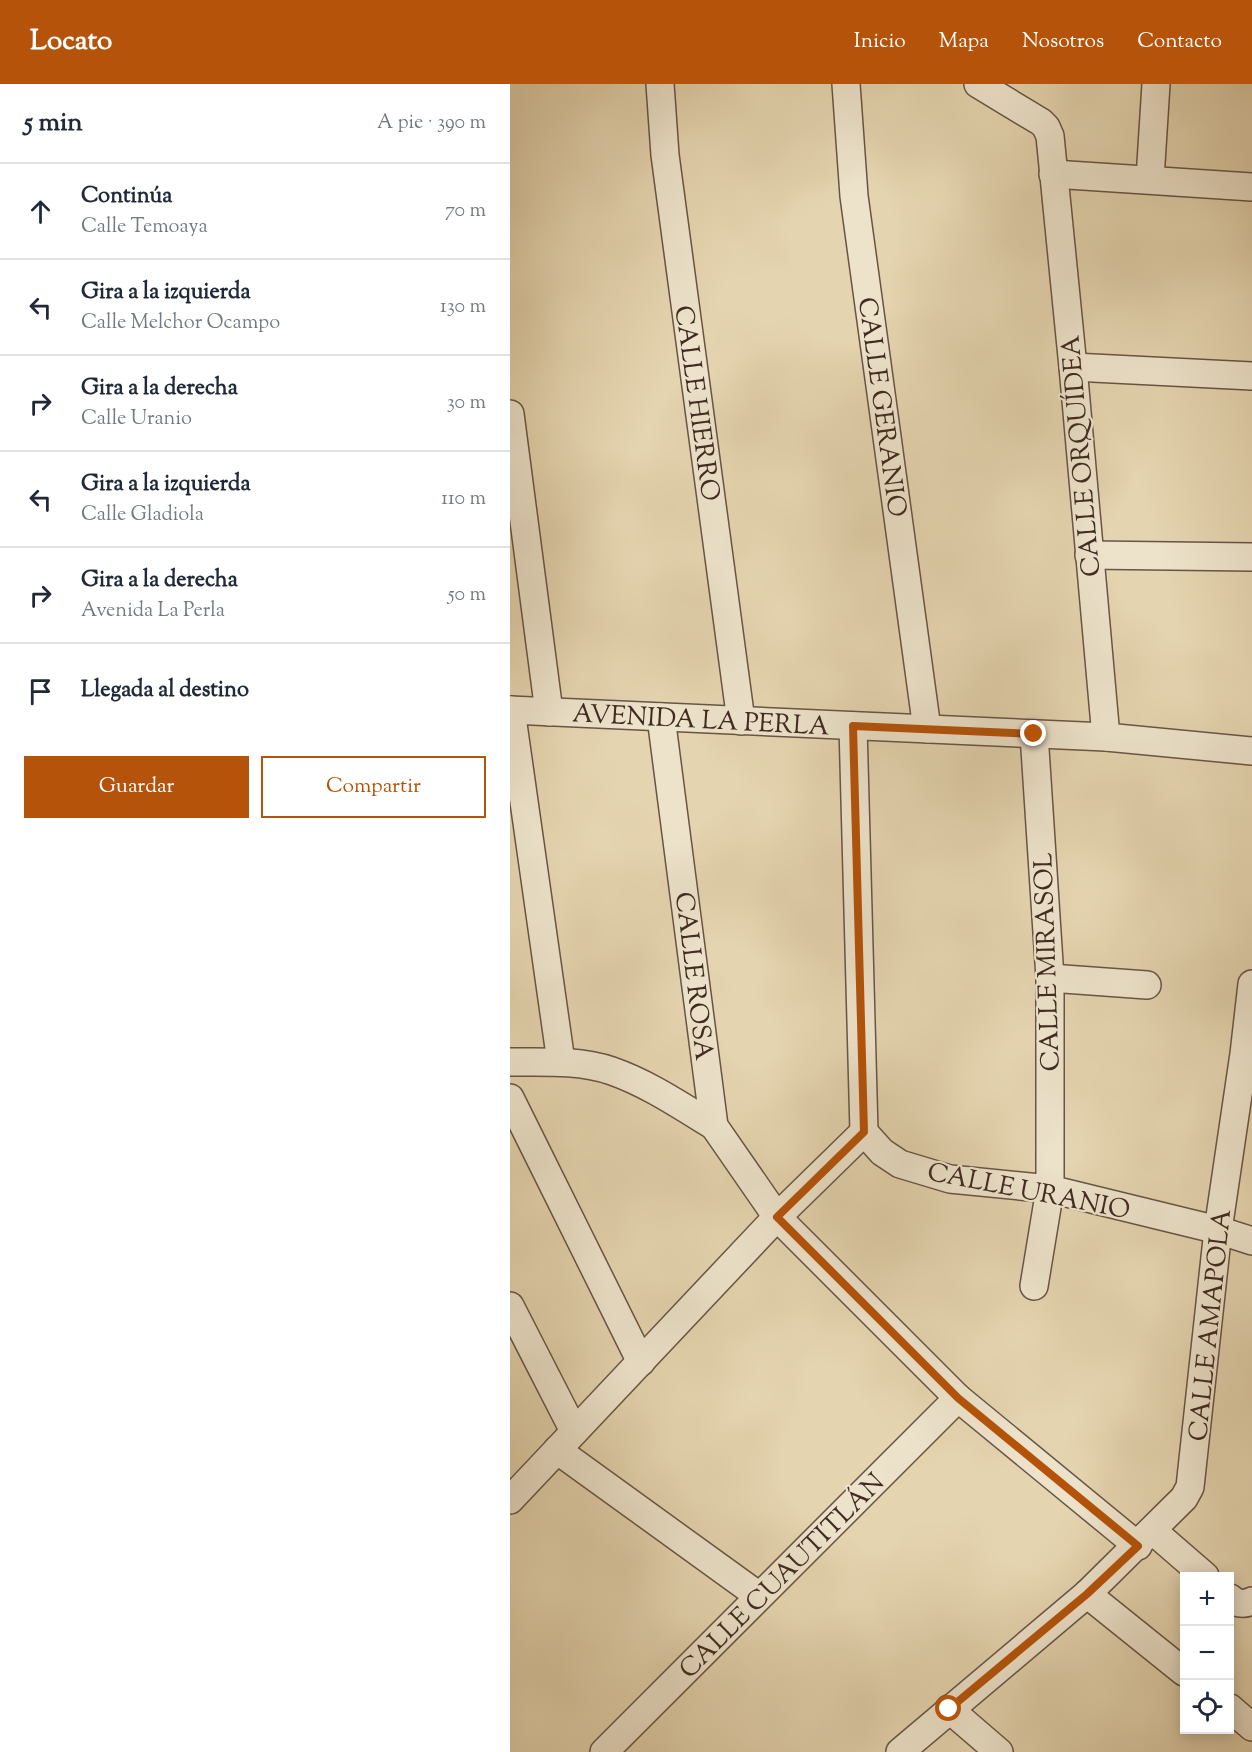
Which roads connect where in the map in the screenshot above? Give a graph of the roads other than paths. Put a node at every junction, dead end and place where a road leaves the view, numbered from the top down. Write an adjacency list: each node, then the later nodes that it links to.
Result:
1 (660, 84): 16 (street, CALLE HIERRO)
2 (846, 84): 18 (street, CALLE GERANIO)
3 (979, 84): 5 (street, CALLE ORQUÍDEA)
4 (1156, 84): 6 (street)
5 (1053, 174): 6 (street); 8 (street, CALLE ORQUÍDEA)
6 (1150, 179): 7 (street)
7 (1252, 187)
8 (1073, 367): 9 (street); 11 (street, CALLE ORQUÍDEA)
9 (1252, 376)
10 (510, 414): 14 (street)
11 (1089, 555): 12 (street); 20 (street, CALLE ORQUÍDEA)
12 (1252, 557)
13 (510, 710): 14 (street, AVENIDA LA PERLA); 27 (street)
14 (549, 712): 15 (street, AVENIDA LA PERLA)
15 (661, 717): 16 (street, AVENIDA LA PERLA); 29 (street, CALLE ROSA)
16 (741, 721): 17 (street, AVENIDA LA PERLA)
17 (853, 726): 18 (street, AVENIDA LA PERLA); 30 (street)
18 (927, 729): 19 (street, AVENIDA LA PERLA)
19 (1034, 734): 20 (street, AVENIDA LA PERLA); 22 (street, CALLE MIRASOL)
20 (1106, 737): 21 (street, AVENIDA LA PERLA)
21 (1252, 751)
22 (1050, 978): 24 (street); 31 (street, CALLE MIRASOL)
23 (1252, 984): 25 (street, CALLE AMAPOLA)
24 (1147, 986)
25 (1248, 1054): 33 (street, CALLE AMAPOLA)
26 (510, 1062): 27 (street)
27 (561, 1062): 29 (street)
28 (510, 1098): 37 (street)
29 (714, 1126): 32 (street, CALLE ROSA)
30 (864, 1132): 31 (street, CALLE URANIO); 32 (street)
31 (1050, 1189): 33 (street, CALLE URANIO); 35 (street, CALLE MIRASOL)
32 (777, 1217): 37 (street); 38 (street, CALLE ROSA)
33 (1218, 1230): 34 (street, CALLE URANIO); 41 (street, CALLE AMAPOLA)
34 (1252, 1240)
35 (1034, 1286)
36 (510, 1306): 39 (street)
37 (640, 1362): 39 (street)
38 (958, 1398): 41 (street, CALLE ROSA); 44 (street, CALLE CUAUTITLÁN)
39 (566, 1441): 40 (street); 44 (street)
40 (510, 1500)
41 (1145, 1538): 42 (street, CALLE ROSA); 43 (street)
42 (1199, 1572)
43 (1087, 1594): 47 (street); 48 (street)
44 (759, 1596): 51 (street, CALLE CUAUTITLÁN)
45 (1234, 1601): 46 (street)
46 (1252, 1601)
47 (1180, 1668)
48 (949, 1709): 52 (street); 53 (street)
49 (1234, 1711): 50 (street)
50 (1252, 1727)
51 (604, 1752)
52 (900, 1752)
53 (999, 1752)

